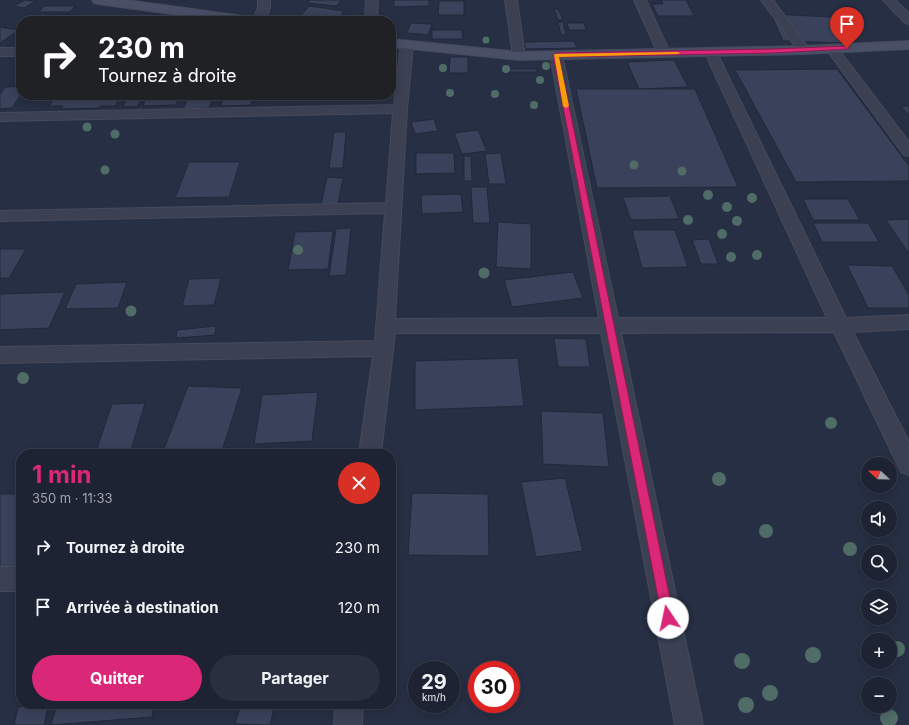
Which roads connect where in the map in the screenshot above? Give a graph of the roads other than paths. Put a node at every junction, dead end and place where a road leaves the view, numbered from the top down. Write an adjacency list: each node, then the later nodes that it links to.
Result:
1 (98, 0): 8 (main road)
2 (264, 0): 9 (street)
3 (372, 0): 10 (street)
4 (511, 0): 21 (street)
5 (640, 0): 19 (street)
6 (766, 0): 15 (street)
7 (889, 0): 11 (street)
8 (215, 16)
9 (261, 16)
10 (370, 16)
11 (909, 20)
12 (399, 44): 21 (main road); 22 (street)
13 (909, 45): 14 (main road)
14 (832, 49): 15 (main road); 24 (street)
15 (804, 50): 18 (main road)
16 (0, 52): 17 (street)
17 (16, 52)
18 (711, 53): 19 (main road); 28 (street)
19 (664, 54): 20 (main road)
20 (556, 55): 21 (main road); 30 (street)
21 (520, 56)
22 (400, 109): 23 (street); 25 (street)
23 (0, 117)
24 (909, 152)
25 (394, 208): 26 (street); 29 (street)
26 (0, 216)
27 (909, 322): 28 (street)
28 (840, 325): 30 (street); 34 (street)
29 (386, 326): 30 (street); 31 (street)
30 (610, 326): 39 (street)
31 (384, 348): 32 (street); 33 (street)
32 (0, 355)
33 (371, 449)
34 (909, 465)
35 (0, 579): 36 (street)
36 (16, 579)
37 (349, 709): 38 (street)
38 (348, 725)
39 (689, 725)

